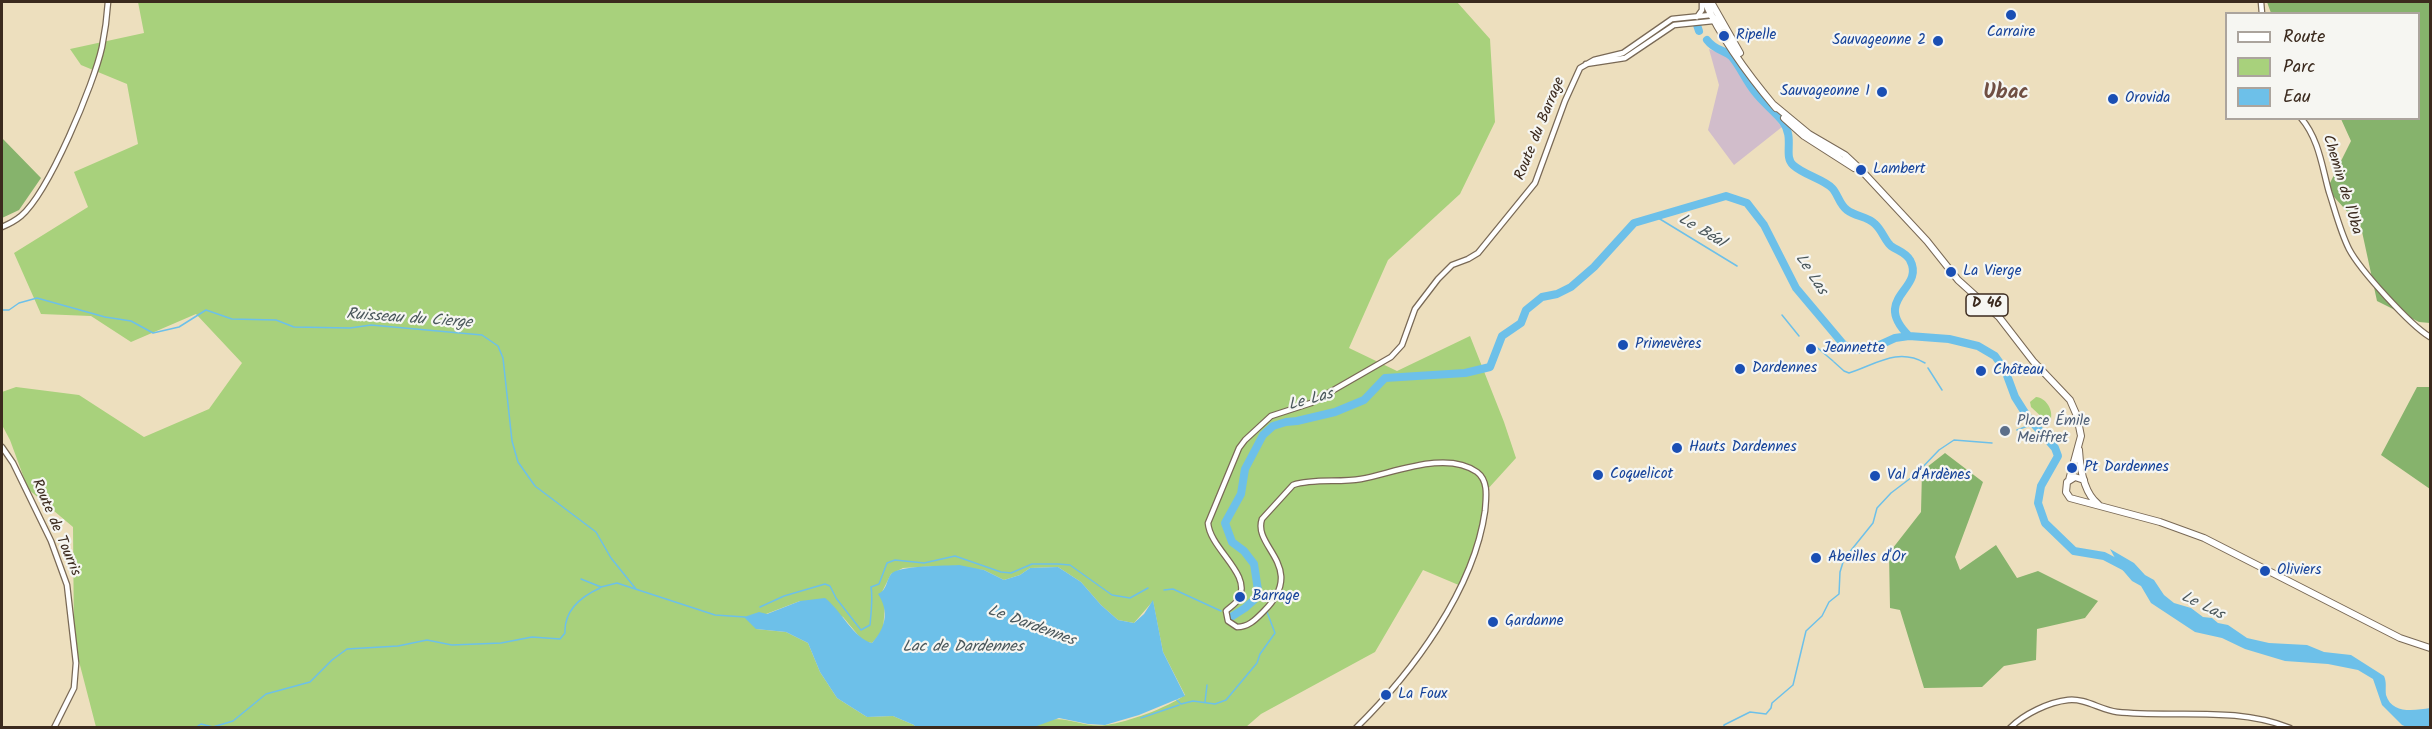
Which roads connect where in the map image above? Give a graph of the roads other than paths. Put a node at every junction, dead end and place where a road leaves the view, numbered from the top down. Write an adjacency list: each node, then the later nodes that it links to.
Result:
1 (108, 2): 8 (street)
2 (1707, 2): 3 (street); 4 (main road, D 46); 5 (main road, D 46)
3 (1697, 16): 4 (street); 6 (street)
4 (1713, 17): 5 (main road, D 46); 6 (street)
5 (1725, 33): 10 (main road, D 46)
6 (1586, 64): 19 (street, Route du Barrage)
7 (2302, 120): 9 (street, Chemin de l'Uba)
8 (2, 227)
9 (2430, 337)
10 (2079, 446): 12 (main road, D 46); 13 (main road, D 46)
11 (2, 447): 18 (street, Route de Tourris)
12 (2069, 480): 13 (main road); 15 (main road)
13 (2084, 480): 14 (main road)
14 (2088, 490): 15 (main road); 16 (main road)
15 (2080, 499): 16 (main road)
16 (2101, 506): 17 (main road)
17 (2430, 648)
18 (54, 728)
19 (1356, 728)
20 (2010, 728): 21 (street)
21 (2290, 728)

